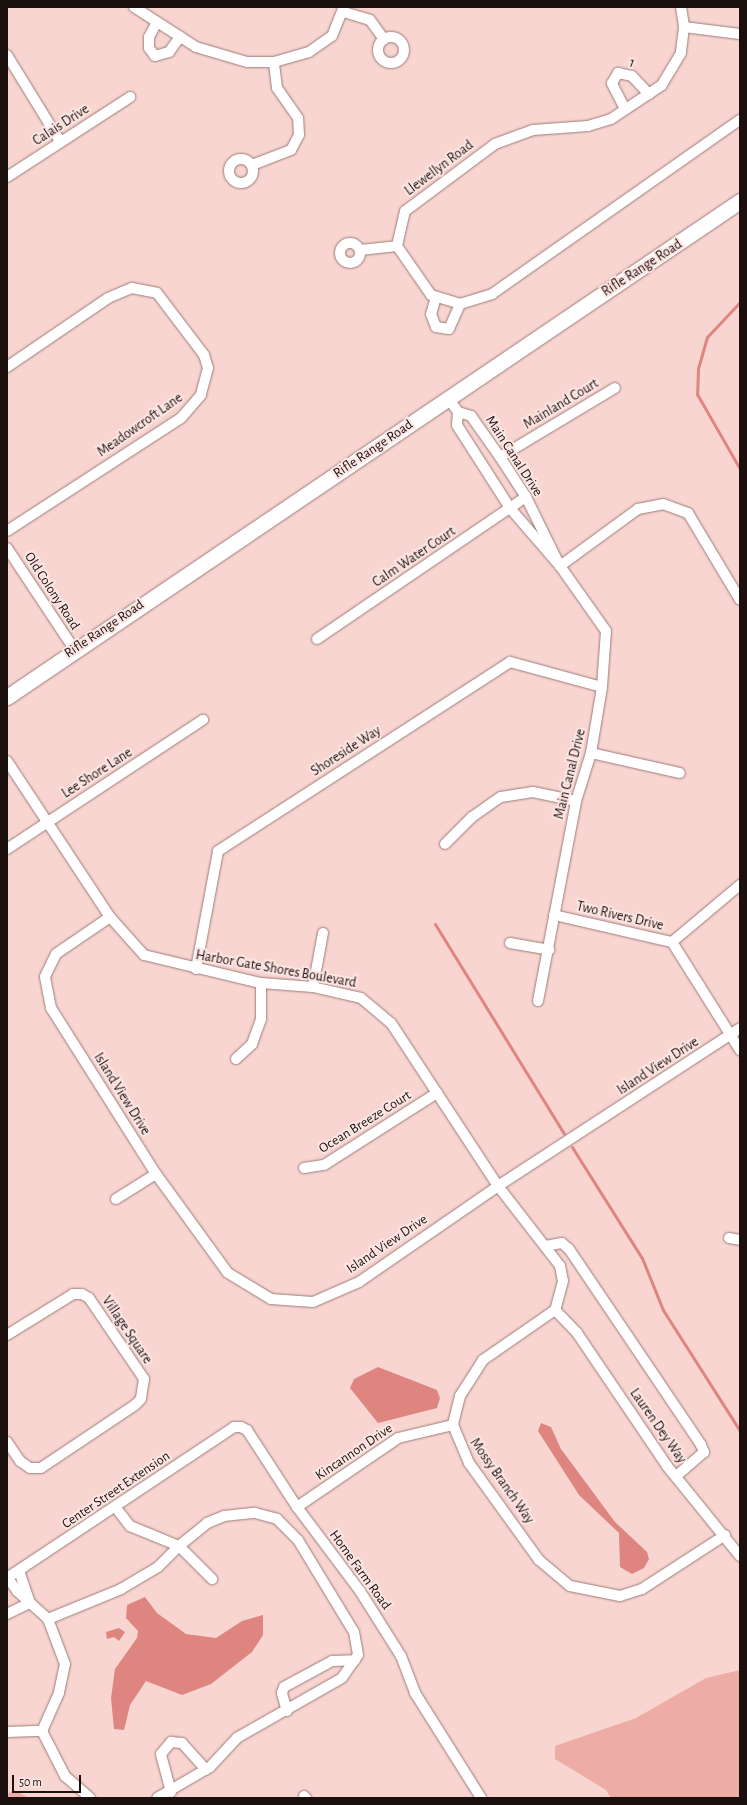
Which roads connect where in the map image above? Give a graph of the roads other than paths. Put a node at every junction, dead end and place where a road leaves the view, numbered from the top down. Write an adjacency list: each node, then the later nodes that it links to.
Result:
1 (134, 7): 4 (street)
2 (681, 7): 5 (street, Llewellyn Road)
3 (344, 10): 8 (street); 10 (street)
4 (157, 22): 7 (street); 7 (street)
5 (684, 27): 6 (street); 11 (street, Llewellyn Road)
6 (740, 34)
7 (180, 37): 10 (street)
8 (384, 39)
9 (7, 55): 15 (street)
10 (274, 62): 16 (street)
11 (648, 94): 13 (street, Llewellyn Road); 13 (street, 1)
12 (130, 97): 15 (street, Calais Drive)
13 (625, 110): 19 (street, Llewellyn Road)
14 (740, 120): 22 (street)
15 (60, 141): 17 (street, Calais Drive)
16 (252, 165)
17 (7, 177)
18 (740, 201): 25 (main road, Rifle Range Road)
19 (397, 246): 20 (street); 21 (street)
20 (360, 250)
21 (436, 297): 22 (street); 22 (street)
22 (460, 304)
23 (7, 367): 30 (street, Meadowcroft Lane)
24 (615, 388): 27 (street, Mainland Court)
25 (448, 398): 26 (street, Main Canal Drive); 35 (main road, Rifle Range Road)
26 (458, 412): 27 (street, Main Canal Drive); 29 (street, Main Canal Drive)
27 (500, 457): 28 (street, Main Canal Drive)
28 (526, 497): 29 (street, Calm Water Court); 32 (street, Main Canal Drive)
29 (510, 508): 32 (street, Main Canal Drive); 34 (street, Calm Water Court)
30 (7, 531)
31 (7, 548): 35 (street, Old Colony Road)
32 (560, 566): 33 (street); 36 (street, Main Canal Drive)
33 (740, 600)
34 (316, 639)
35 (74, 649): 37 (main road, Rifle Range Road)
36 (602, 687): 39 (street, Main Canal Drive); 53 (street, Shoreside Way)
37 (7, 697)
38 (204, 720): 43 (street, Lee Shore Lane)
39 (591, 753): 41 (street); 42 (street, Main Canal Drive)
40 (7, 761): 43 (street, Harbor Gate Shores Boulevard)
41 (680, 773)
42 (576, 801): 44 (street); 47 (street, Main Canal Drive)
43 (49, 821): 45 (street, Lee Shore Lane); 48 (street, Harbor Gate Shores Boulevard)
44 (445, 844)
45 (7, 849)
46 (740, 884): 50 (street)
47 (554, 915): 50 (street, Two Rivers Drive); 52 (street, Main Canal Drive)
48 (110, 917): 53 (street, Harbor Gate Shores Boulevard); 63 (street, Island View Drive)
49 (323, 933): 55 (street)
50 (672, 942): 58 (street, Two Rivers Drive)
51 (510, 943): 52 (street)
52 (549, 950): 56 (street, Main Canal Drive)
53 (196, 969): 54 (street, Harbor Gate Shores Boulevard)
54 (261, 983): 55 (street, Harbor Gate Shores Boulevard); 60 (street)
55 (313, 987): 61 (street, Harbor Gate Shores Boulevard)
56 (538, 1001)
57 (740, 1028): 58 (street, Island View Drive)
58 (730, 1035): 59 (street, Two Rivers Drive); 64 (street, Island View Drive)
59 (740, 1050)
60 (236, 1059)
61 (437, 1093): 62 (street, Ocean Breeze Court); 64 (street, Harbor Gate Shores Boulevard)
62 (304, 1168)
63 (156, 1174): 64 (street, Island View Drive); 65 (street)
64 (498, 1186): 68 (street, Harbor Gate Shores Boulevard)
65 (116, 1199)
66 (729, 1238): 67 (street)
67 (740, 1240)
68 (546, 1246): 69 (street); 74 (street)
69 (555, 1310): 71 (street); 74 (street, Lauren Dey Way)
70 (7, 1335): 73 (street, Village Square)
71 (453, 1426): 76 (street, Kincannon Drive); 77 (street, Mossy Branch Way)
72 (241, 1427): 75 (street, Center Street Extension); 76 (street, Home Farm Road)
73 (7, 1442)
74 (676, 1476): 77 (street, Lauren Dey Way)
75 (116, 1508): 78 (street); 80 (street, Center Street Extension)
76 (297, 1508): 94 (street, Home Farm Road)
77 (725, 1535): 79 (street, Lauren Dey Way)
78 (179, 1546): 82 (street); 85 (street); 86 (street)
79 (740, 1556)
80 (19, 1571): 81 (street, Center Street Extension); 83 (street)
81 (7, 1578): 83 (street)
82 (212, 1579)
83 (30, 1603): 84 (street); 85 (street)
84 (7, 1614)
85 (48, 1619): 88 (street)
86 (355, 1660): 87 (street); 87 (street)
87 (287, 1711): 90 (street)
88 (42, 1731): 89 (street); 92 (street)
89 (7, 1732)
90 (206, 1770): 91 (street); 91 (street)
91 (171, 1792): 93 (street)
92 (90, 1798)
93 (157, 1798)
94 (481, 1798)

